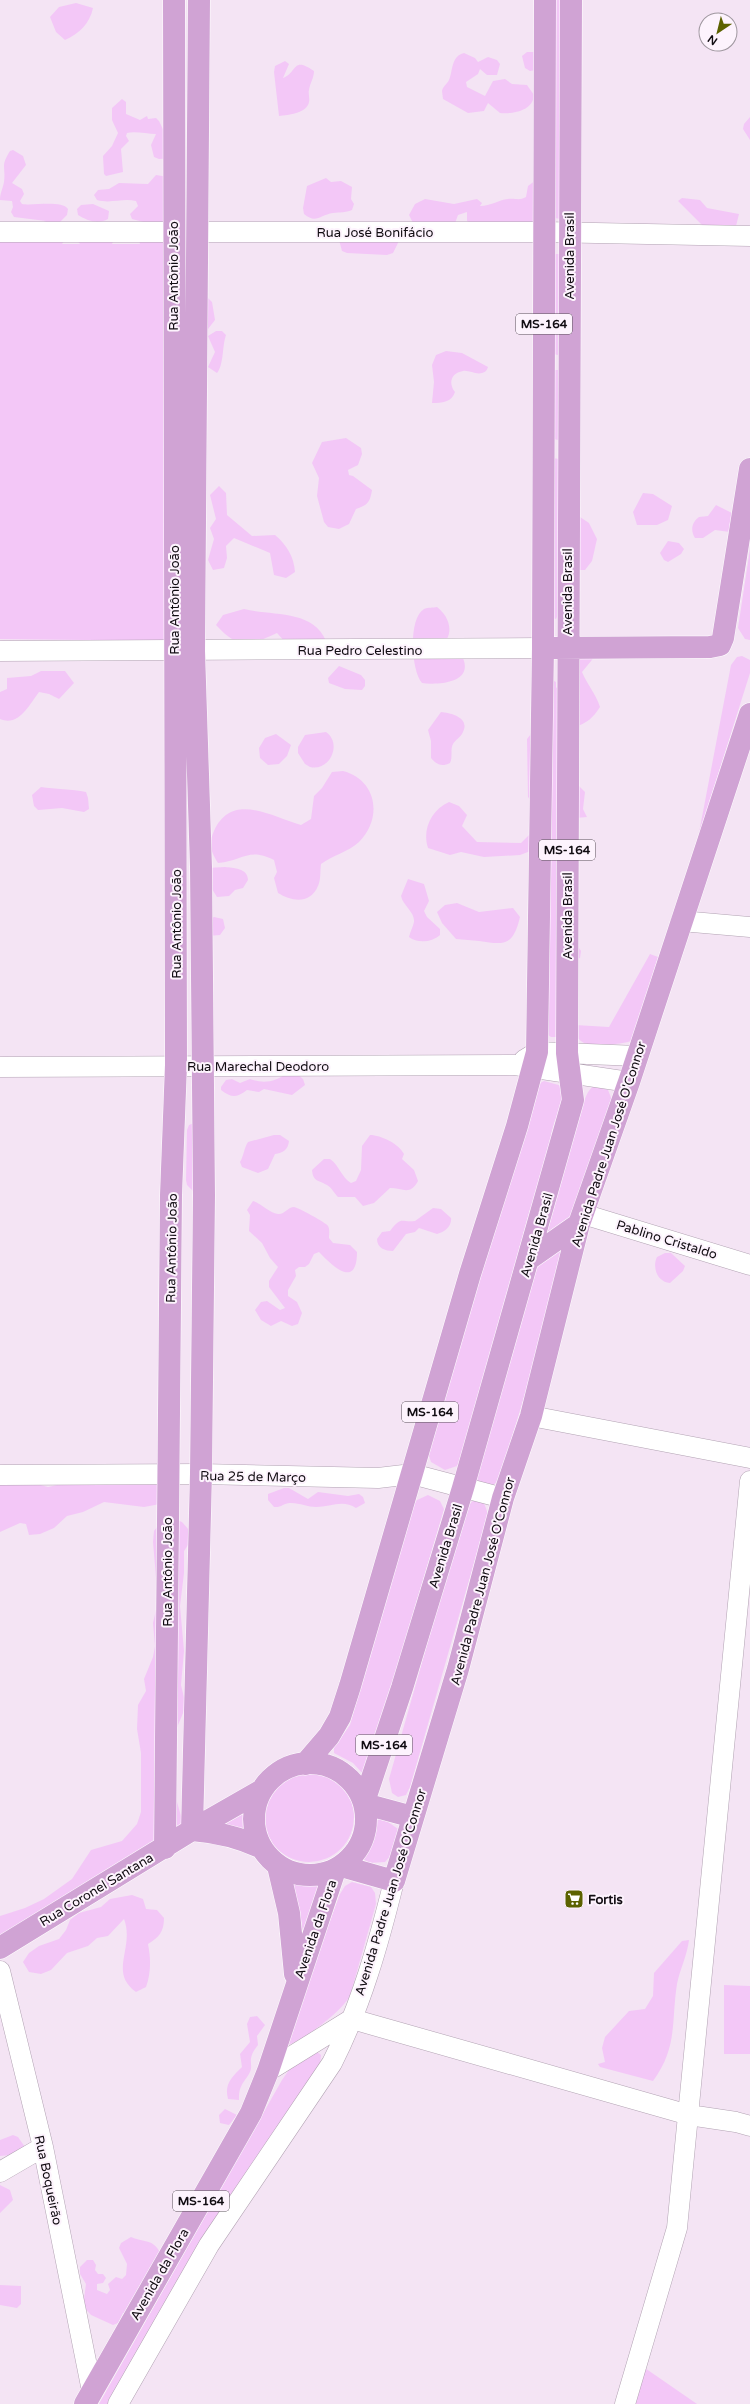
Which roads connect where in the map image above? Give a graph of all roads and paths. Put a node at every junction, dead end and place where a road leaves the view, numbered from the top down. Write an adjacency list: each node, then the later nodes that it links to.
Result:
1 (174, 0): 7 (main road, Rua Antônio João)
2 (199, 0): 8 (main road, Rua Antônio João)
3 (545, 0): 6 (main road, Avenida Brasil / MS-164)
4 (571, 0): 9 (main road, Avenida Brasil / MS-164)
5 (0, 232): 7 (street, Rua José Bonifácio)
6 (544, 232): 8 (street, Rua José Bonifácio); 9 (street, Rua José Bonifácio); 12 (main road, Avenida Brasil / MS-164)
7 (173, 233): 8 (street, Rua José Bonifácio); 15 (main road, Rua Antônio João)
8 (199, 233): 15 (main road, Rua Antônio João)
9 (570, 233): 10 (street, Rua José Bonifácio); 13 (main road, Avenida Brasil / MS-164)
10 (750, 236)
11 (750, 469): 13 (main road, Rua Pedro Celestino)
12 (543, 648): 13 (main road, Rua Pedro Celestino); 15 (street, Rua Pedro Celestino); 23 (main road, Avenida Brasil / MS-164)
13 (567, 648): 21 (main road, Avenida Brasil / MS-164)
14 (0, 651): 15 (street, Rua Pedro Celestino)
15 (184, 651): 17 (main road, Rua Antônio João); 18 (main road, Rua Antônio João)
16 (750, 714): 19 (main road, Avenida Padre Juan José O'Connor)
17 (201, 867): 18 (main road); 26 (main road, Rua Antônio João)
18 (176, 868): 24 (main road, Rua Antônio João)
19 (681, 921): 20 (street); 22 (main road, Avenida Padre Juan José O'Connor)
20 (750, 927)
21 (567, 1053): 22 (street, Rua Marechal Deodoro); 23 (street, Rua Marechal Deodoro); 27 (main road, Avenida Brasil / MS-164)
22 (638, 1056): 28 (main road, Avenida Padre Juan José O'Connor)
23 (528, 1062): 26 (street, Rua Marechal Deodoro); 27 (street, Rua Marechal Deodoro); 37 (main road, Avenida Brasil / MS-164)
24 (176, 1065): 25 (street, Rua Marechal Deodoro); 26 (street, Rua Marechal Deodoro); 29 (main road, Rua Antônio João)
25 (0, 1066)
26 (204, 1066): 30 (main road, Rua Antônio João)
27 (570, 1075): 28 (street, Rua Marechal Deodoro); 32 (main road, Avenida Brasil / MS-164)
28 (629, 1082): 31 (main road, Avenida Padre Juan José O'Connor)
29 (171, 1195): 30 (main road); 39 (main road, Rua Antônio João)
30 (204, 1195): 36 (main road, Rua Antônio João)
31 (581, 1219): 32 (main road); 33 (street, Pablino Cristaldo); 34 (main road, Avenida Padre Juan José O'Connor)
32 (529, 1259): 41 (main road, Avenida Brasil / MS-164)
33 (750, 1265)
34 (531, 1416): 35 (street); 42 (main road, Avenida Padre Juan José O'Connor)
35 (750, 1458)
36 (201, 1474): 37 (street, Rua 25 de Março); 39 (street, Rua 25 de Março); 47 (main road, Rua Antônio João)
37 (412, 1474): 41 (street, Rua 25 de Março); 43 (main road, Avenida Brasil / MS-164)
38 (0, 1475): 39 (street, Rua 25 de Março)
39 (167, 1475): 48 (main road, Rua Antônio João)
40 (750, 1481): 58 (street)
41 (463, 1488): 42 (street, Rua 25 de Março); 45 (main road, Avenida Brasil / MS-164)
42 (503, 1498): 46 (main road, Avenida Padre Juan José O'Connor)
43 (305, 1764): 44 (main road, MS-164); 45 (main road)
44 (262, 1790): 47 (main road, Rua Coronel Santana); 49 (main road, MS-164)
45 (364, 1803): 46 (main road); 51 (main road, MS-164)
46 (413, 1817): 52 (main road, Avenida Padre Juan José O'Connor)
47 (192, 1830): 48 (main road, Rua Coronel Santana); 49 (main road)
48 (164, 1848): 53 (main road, Rua Coronel Santana)
49 (262, 1848): 50 (main road, MS-164)
50 (278, 1866): 51 (main road); 55 (main road, Avenida da Flora / MS-164)
51 (338, 1868): 52 (main road); 55 (main road, Avenida da Flora / MS-164)
52 (394, 1881): 56 (street, Avenida Padre Juan José O'Connor)
53 (0, 1948)
54 (0, 1971): 60 (street, Rua Boqueirão)
55 (295, 1987): 57 (main road, Avenida da Flora / MS-164)
56 (352, 2019): 57 (street); 58 (street); 63 (street, Avenida Padre Juan José O'Connor)
57 (268, 2071): 62 (main road, Avenida da Flora / MS-164)
58 (689, 2115): 59 (street); 64 (street)
59 (750, 2126)
60 (43, 2147): 61 (street); 62 (street, Rua Boqueirão)
61 (0, 2172)
62 (88, 2397)
63 (118, 2404)
64 (625, 2404)

